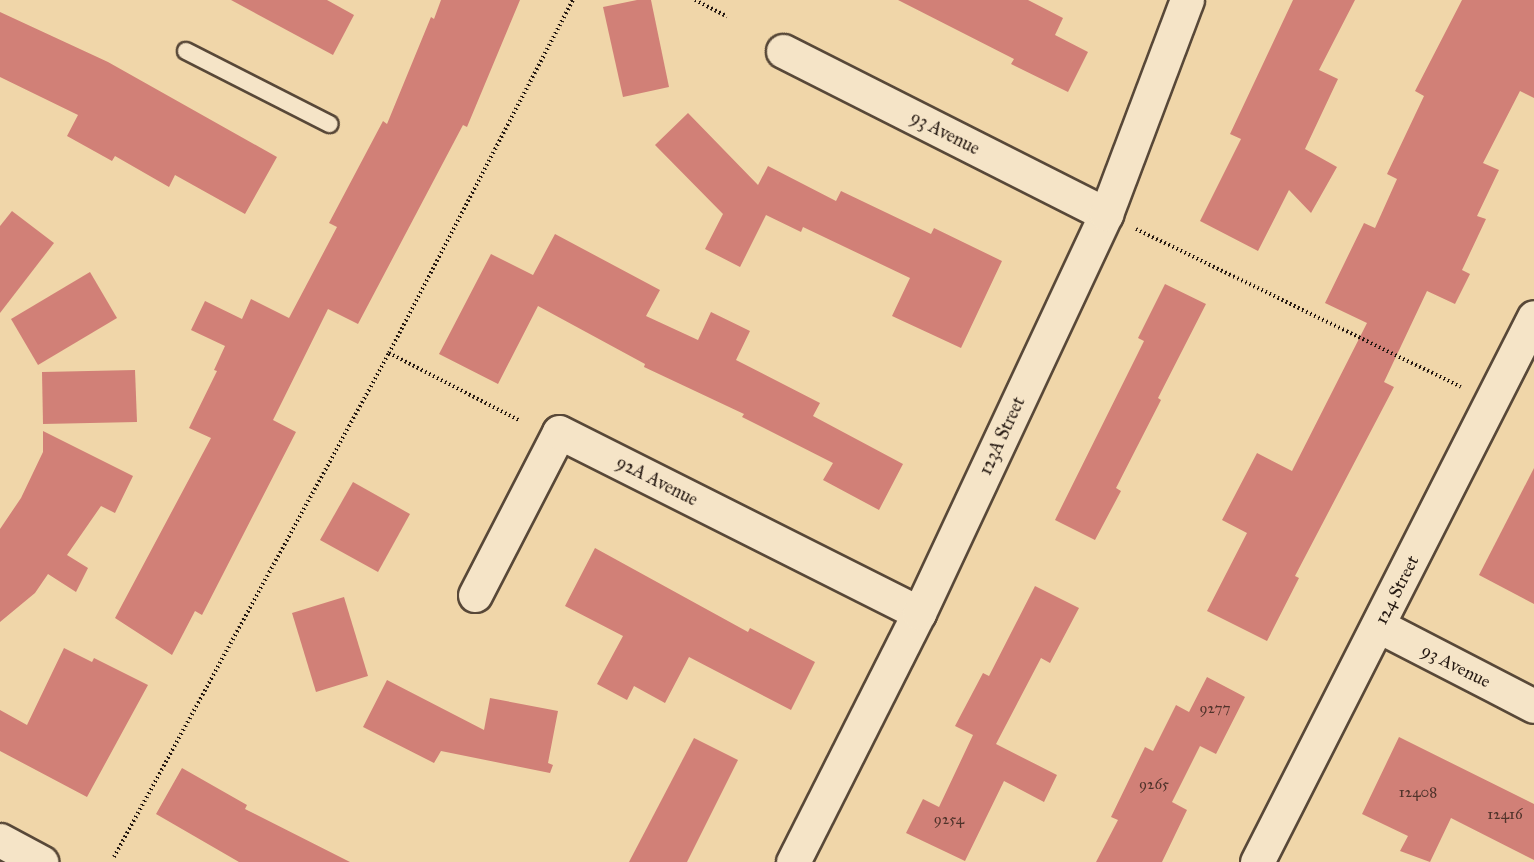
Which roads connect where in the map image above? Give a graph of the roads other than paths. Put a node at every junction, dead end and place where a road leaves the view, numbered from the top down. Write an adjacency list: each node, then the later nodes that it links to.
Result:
1 (1187, 0): 5 (street, 123A Street)
2 (186, 51): 4 (lane)
3 (783, 51): 5 (street, 93 Avenue)
4 (329, 124)
5 (1118, 220): 8 (street, 123A Street)
6 (1534, 317): 9 (street, 124 Street)
7 (475, 595): 8 (street, 92A Avenue)
8 (919, 613): 13 (street, 123A Street)
9 (1379, 626): 10 (street, 93 Avenue); 14 (street, 124 Street)
10 (1534, 706)
11 (0, 840): 12 (street)
12 (40, 862)
13 (793, 862)
14 (1257, 862)

